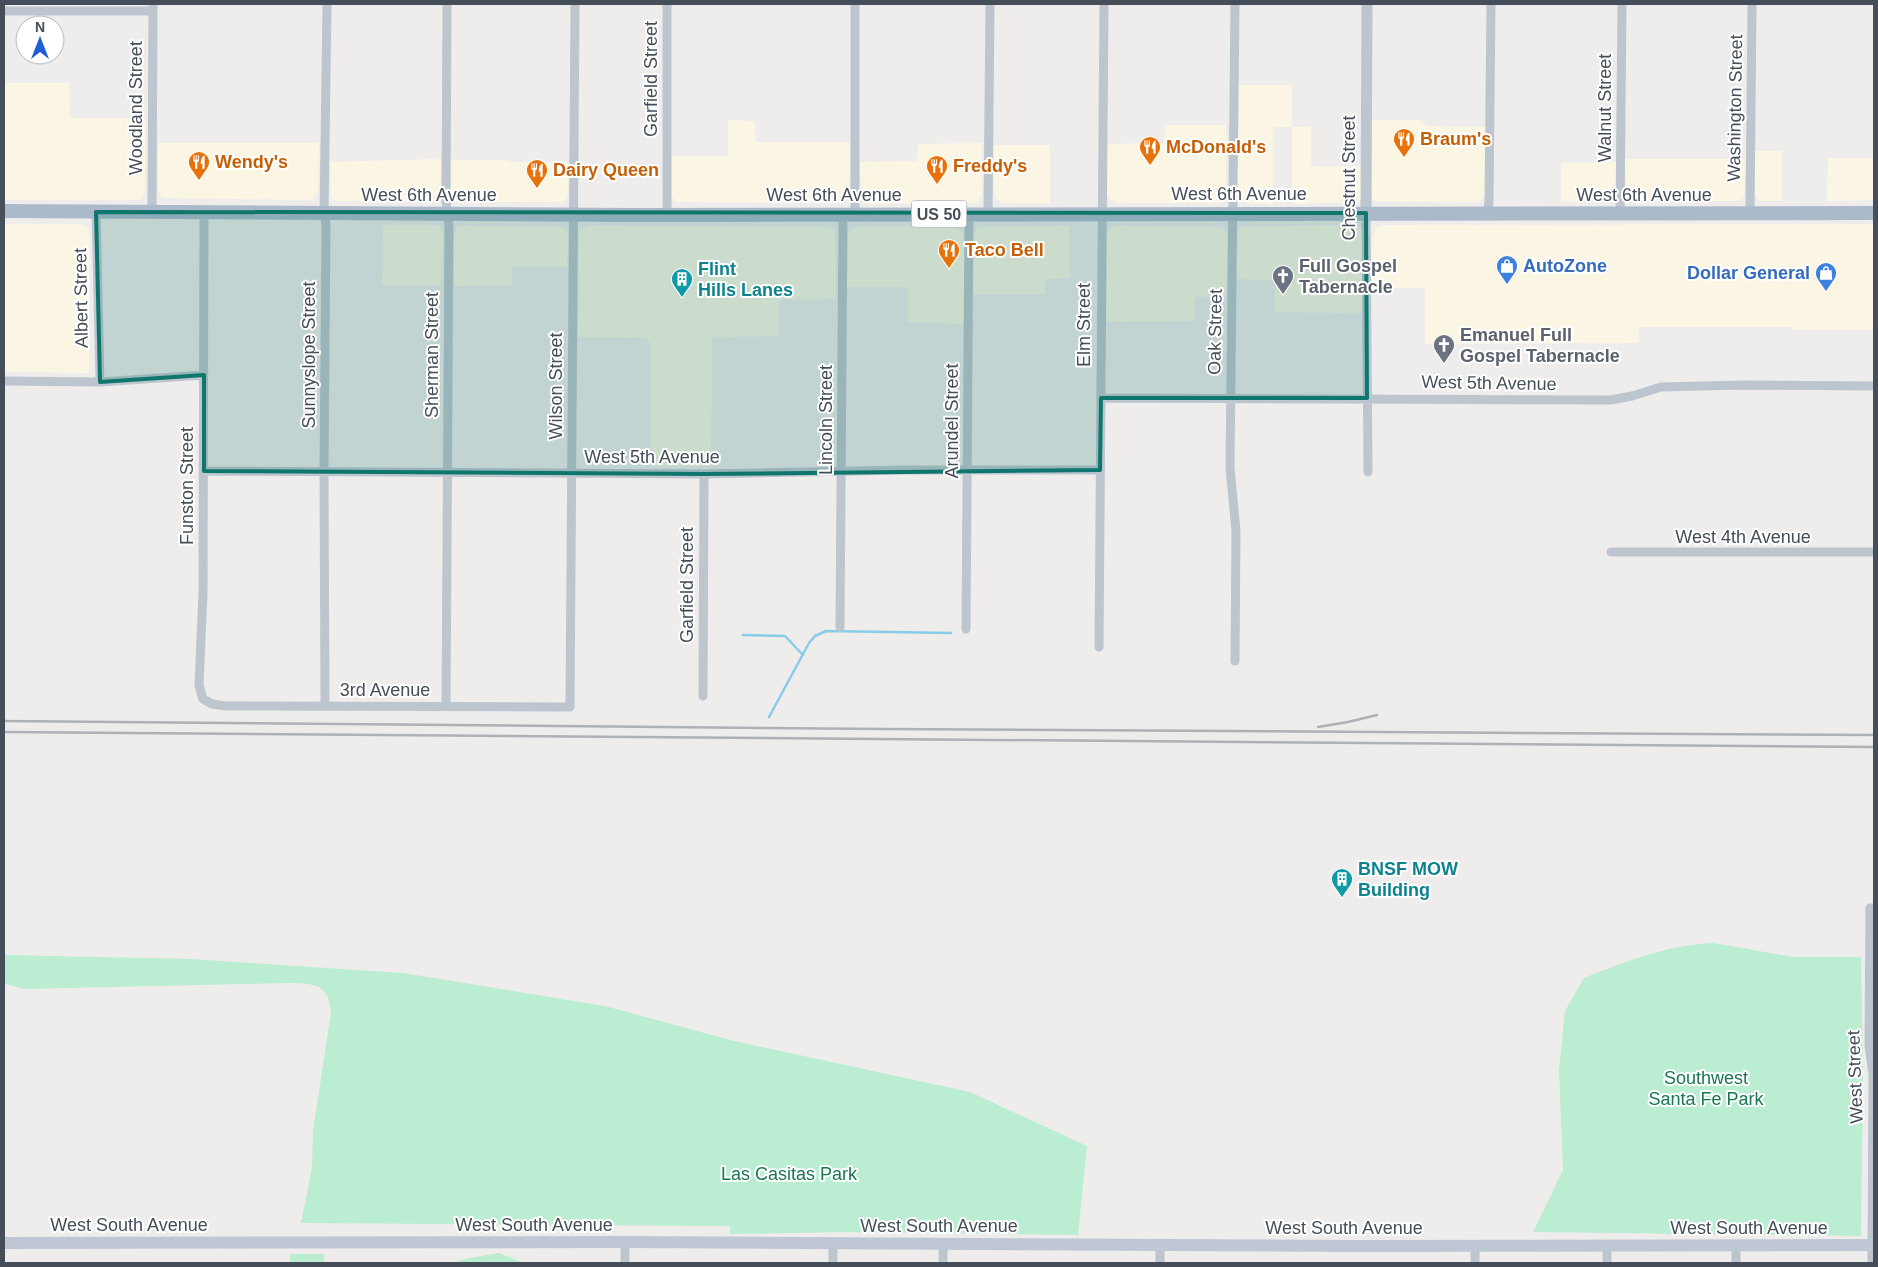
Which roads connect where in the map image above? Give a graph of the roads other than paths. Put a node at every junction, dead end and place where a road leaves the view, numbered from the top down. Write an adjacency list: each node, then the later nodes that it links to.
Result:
1 (326, 4): 24 (street, Sunnyslope Street)
2 (447, 4): 25 (street, Sherman Street)
3 (575, 4): 26 (street, Wilson Street)
4 (667, 4): 32 (street, Garfield Street)
5 (855, 4): 27 (street, Lincoln Street)
6 (990, 4): 29 (street)
7 (1104, 4): 30 (street, Elm Street)
8 (1235, 4): 19 (street, Oak Street)
9 (1367, 4): 20 (street, Chestnut Street)
10 (1491, 4): 31 (street)
11 (1622, 4): 21 (street, Walnut Street)
12 (1752, 4): 22 (street, Washington Street)
13 (153, 7): 14 (street); 17 (street, Woodland Street)
14 (4, 11)
15 (4, 211): 16 (main road, West 6th Avenue / US 50)
16 (96, 212): 17 (main road, West 6th Avenue / US 50); 35 (street, Albert Street)
17 (152, 212): 18 (main road, West 6th Avenue / US 50)
18 (204, 213): 24 (main road, West 6th Avenue / US 50); 33 (street, Funston Street)
19 (1233, 213): 20 (main road, West 6th Avenue / US 50); 30 (main road, West 6th Avenue / US 50); 38 (street, Oak Street)
20 (1366, 213): 31 (main road, West 6th Avenue / US 50); 39 (street, Chestnut Street)
21 (1620, 213): 22 (main road, West 6th Avenue / US 50); 31 (main road, West 6th Avenue / US 50)
22 (1750, 213): 23 (main road, West 6th Avenue / US 50)
23 (1874, 213)
24 (324, 214): 25 (main road, West 6th Avenue / US 50); 43 (street, Sunnyslope Street)
25 (447, 214): 26 (main road, West 6th Avenue / US 50); 44 (street, Sherman Street)
26 (574, 214): 32 (main road, West 6th Avenue / US 50); 47 (street, Wilson Street)
27 (849, 214): 28 (main road, West 6th Avenue / US 50); 32 (main road, West 6th Avenue / US 50); 45 (street, Lincoln Street)
28 (970, 214): 29 (main road, West 6th Avenue / US 50); 40 (street, Arundel Street)
29 (988, 214): 30 (main road, West 6th Avenue / US 50)
30 (1101, 214): 37 (street, Elm Street)
31 (1488, 214)
32 (666, 215)
33 (204, 375): 35 (street); 42 (street, Funston Street)
34 (4, 381): 35 (street)
35 (100, 382)
36 (1874, 386): 39 (street, West 5th Avenue)
37 (1101, 398): 38 (street, West 5th Avenue); 41 (street, Elm Street)
38 (1230, 398): 39 (street, West 5th Avenue); 54 (street, Oak Street)
39 (1367, 398): 46 (street, Chestnut Street)
40 (968, 470): 41 (street, West 5th Avenue); 45 (street, West 5th Avenue); 52 (street, Arundel Street)
41 (1100, 470): 53 (street, Elm Street)
42 (204, 471): 43 (street, West 5th Avenue); 56 (street, Funston Street)
43 (324, 471): 44 (street, West 5th Avenue); 57 (street, Sunnyslope Street)
44 (447, 472): 47 (street, West 5th Avenue); 58 (street, Sherman Street)
45 (842, 472): 48 (street, West 5th Avenue); 51 (street, Lincoln Street)
46 (1368, 472)
47 (571, 473): 48 (street, West 5th Avenue); 59 (street, Wilson Street)
48 (704, 474): 55 (street, Garfield Street)
49 (1611, 552): 50 (street, West 4th Avenue)
50 (1874, 552)
51 (840, 627)
52 (966, 629)
53 (1099, 647)
54 (1235, 661)
55 (703, 696)
56 (262, 706): 57 (street, 3rd Avenue)
57 (325, 706): 58 (street, 3rd Avenue)
58 (446, 706): 59 (street, 3rd Avenue)
59 (508, 706)
60 (1872, 908): 61 (street, West Street)
61 (1874, 1074): 70 (street, West Street)
62 (625, 1242): 63 (main road, West South Avenue); 64 (main road, West South Avenue); 71 (street)
63 (4, 1243)
64 (833, 1243): 65 (main road, West South Avenue); 72 (street)
65 (943, 1244): 66 (main road, West South Avenue); 73 (street)
66 (1160, 1245): 67 (main road, West South Avenue); 74 (street)
67 (1475, 1245): 68 (main road, West South Avenue); 75 (street)
68 (1607, 1245): 69 (main road, West South Avenue); 76 (street)
69 (1736, 1245): 70 (main road, West South Avenue); 77 (street)
70 (1873, 1245): 78 (street, West Street)
71 (625, 1263)
72 (833, 1263)
73 (943, 1263)
74 (1160, 1263)
75 (1475, 1263)
76 (1607, 1263)
77 (1736, 1263)
78 (1872, 1263)

